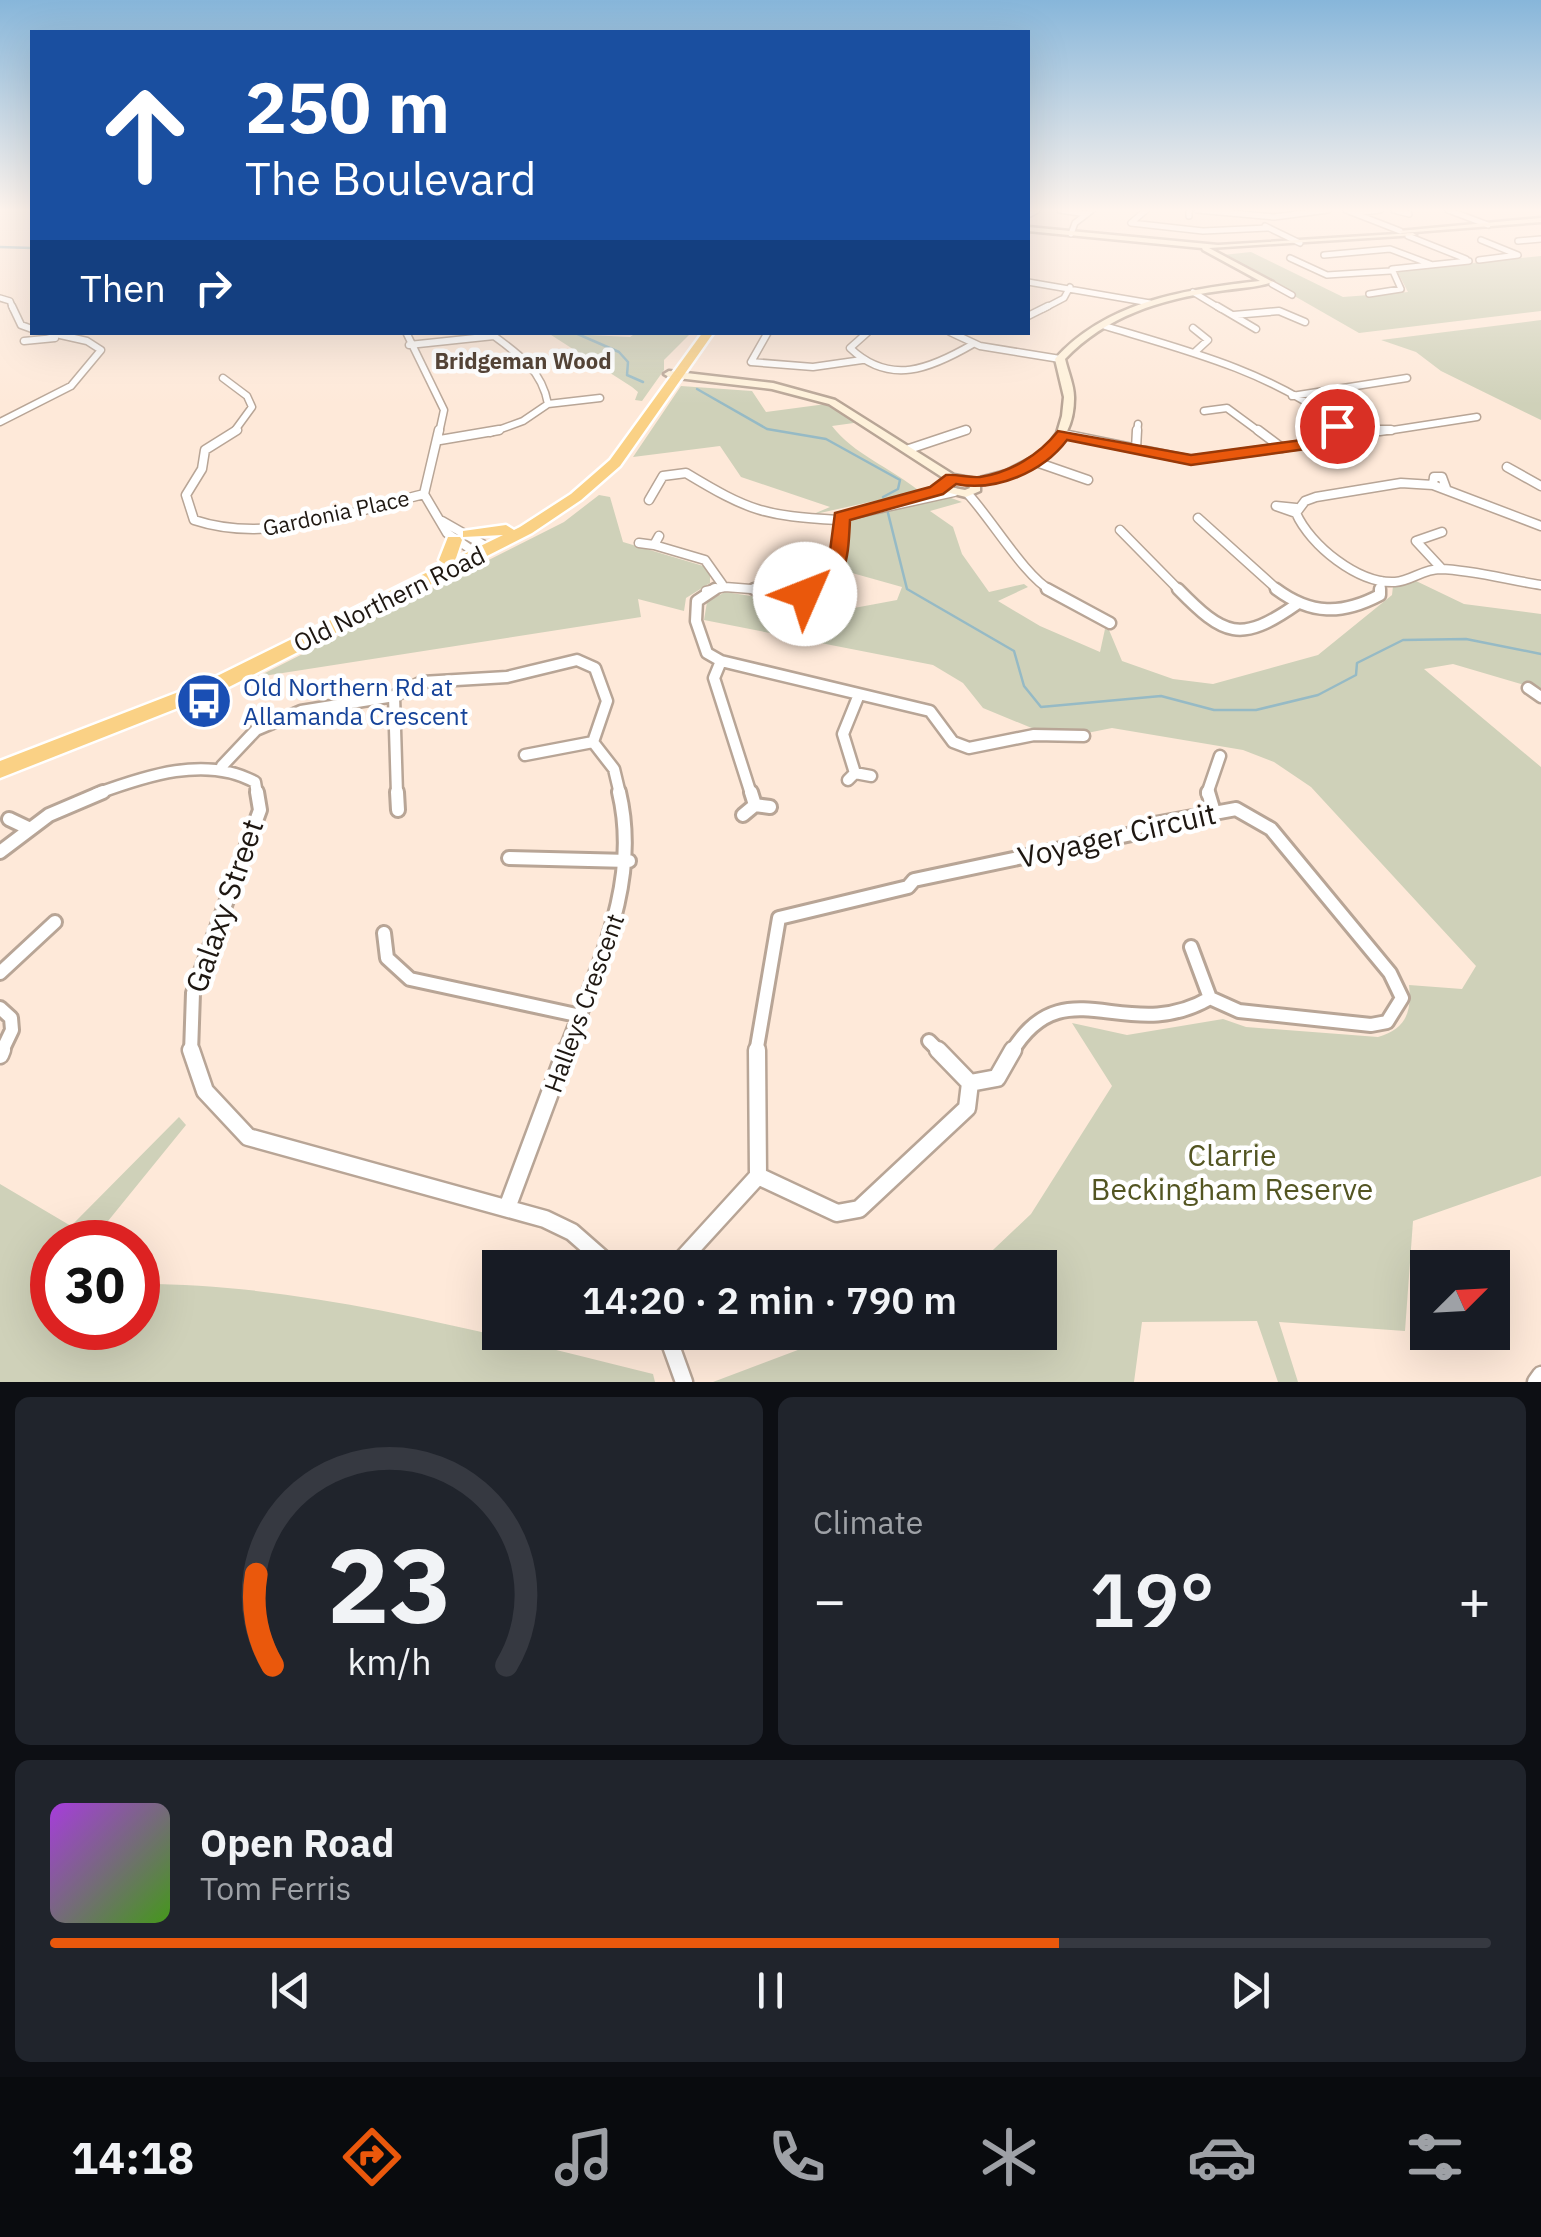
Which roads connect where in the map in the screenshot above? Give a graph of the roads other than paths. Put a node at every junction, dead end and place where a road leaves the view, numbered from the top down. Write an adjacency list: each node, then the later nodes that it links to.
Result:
1 (1255, 274): 4 (street)
2 (1392, 274): 7 (street)
3 (1030, 282): 5 (street)
4 (1270, 283): 6 (street); 8 (street)
5 (1070, 287): 10 (street); 11 (street)
6 (1193, 292): 10 (street); 12 (street)
7 (1369, 294)
8 (1292, 295)
9 (0, 298): 15 (street)
10 (1147, 304): 14 (street)
11 (1030, 315)
12 (1234, 316): 13 (street); 17 (street)
13 (1305, 322)
14 (1105, 326): 29 (street); 30 (street)
15 (30, 328)
16 (1193, 328): 29 (street)
17 (1256, 328)
18 (55, 335): 25 (street)
19 (406, 335): 28 (street)
20 (697, 335): 32 (highway, Old Northern Road)
21 (707, 335): 32 (highway, Old Northern Road)
22 (766, 335): 31 (street)
23 (864, 335): 31 (street)
24 (956, 335): 27 (street)
25 (61, 337): 26 (street); 41 (street)
26 (24, 341)
27 (974, 344): 30 (street); 31 (street)
28 (408, 345): 38 (street); 46 (street)
29 (1195, 352): 36 (street)
30 (1060, 359): 45 (street)
31 (862, 360)
32 (675, 376): 35 (highway); 35 (highway); 66 (highway, Old Northern Road); 66 (highway, Old Northern Road)
33 (223, 378): 57 (street, Gardonia Place)
34 (1406, 378): 36 (street)
35 (698, 379): 48 (street)
36 (1292, 396): 43 (street)
37 (600, 398): 38 (street)
38 (548, 404): 46 (street)
39 (1204, 412): 47 (street)
40 (1477, 418): 43 (street)
41 (0, 422)
42 (1138, 424): 49 (street)
43 (1337, 426): 47 (street)
44 (968, 430): 48 (street)
45 (1063, 434): 49 (street); 50 (street)
46 (440, 440): 57 (street)
47 (1282, 448): 49 (street)
48 (908, 449): 54 (street)
49 (1136, 449)
50 (1036, 462): 52 (street); 54 (street)
51 (1507, 467): 53 (street)
52 (1088, 480)
53 (1541, 486)
54 (959, 487): 60 (street); 72 (street)
55 (641, 488): 56 (street)
56 (656, 489): 58 (street); 60 (street)
57 (424, 494): 61 (street)
58 (649, 500)
59 (1198, 518): 71 (street)
60 (838, 520): 69 (street)
61 (442, 521): 66 (street); 66 (street)
62 (1538, 522): 68 (street)
63 (1120, 530): 71 (street)
64 (1442, 532): 67 (street)
65 (639, 544): 69 (street)
66 (474, 545): 82 (highway, Old Northern Road); 84 (highway, Old Northern Road)
67 (1442, 569): 68 (street); 70 (street)
68 (1381, 581): 71 (street)
69 (722, 584): 73 (street)
70 (1541, 586)
71 (1297, 604)
72 (1110, 623)
73 (721, 662): 76 (street); 86 (street)
74 (1528, 688): 77 (street)
75 (394, 696): 79 (street); 83 (street); 88 (street)
76 (858, 697): 78 (street); 85 (street)
77 (1541, 697)
78 (1084, 736)
79 (593, 742): 80 (street); 95 (street, Halleys Crescent)
80 (525, 755)
81 (1220, 756): 89 (street)
82 (0, 758)
83 (222, 766): 92 (street); 107 (street, Galaxy Street)
84 (0, 770)
85 (871, 776)
86 (755, 805): 87 (street); 90 (street)
87 (770, 808)
88 (398, 810)
89 (1214, 812): 100 (street, Voyager Circuit); 106 (street, Voyager Circuit)
90 (743, 815)
91 (9, 819): 92 (street)
92 (30, 828): 93 (street)
93 (0, 852)
94 (509, 858): 95 (street)
95 (629, 861): 102 (street, Halleys Crescent)
96 (55, 922): 99 (street)
97 (384, 933): 102 (street)
98 (1191, 947): 100 (street)
99 (0, 973)
100 (1210, 998): 105 (street)
101 (0, 1008): 104 (street)
102 (581, 1016): 107 (street, Halleys Crescent)
103 (929, 1041): 105 (street)
104 (0, 1055)
105 (970, 1083): 106 (street)
106 (758, 1176): 109 (street)
107 (507, 1208): 108 (street, Galaxy Street)
108 (593, 1250)
109 (690, 1250)
110 (672, 1350): 112 (street)
111 (1541, 1375): 113 (street)
112 (684, 1382)
113 (1536, 1382)

